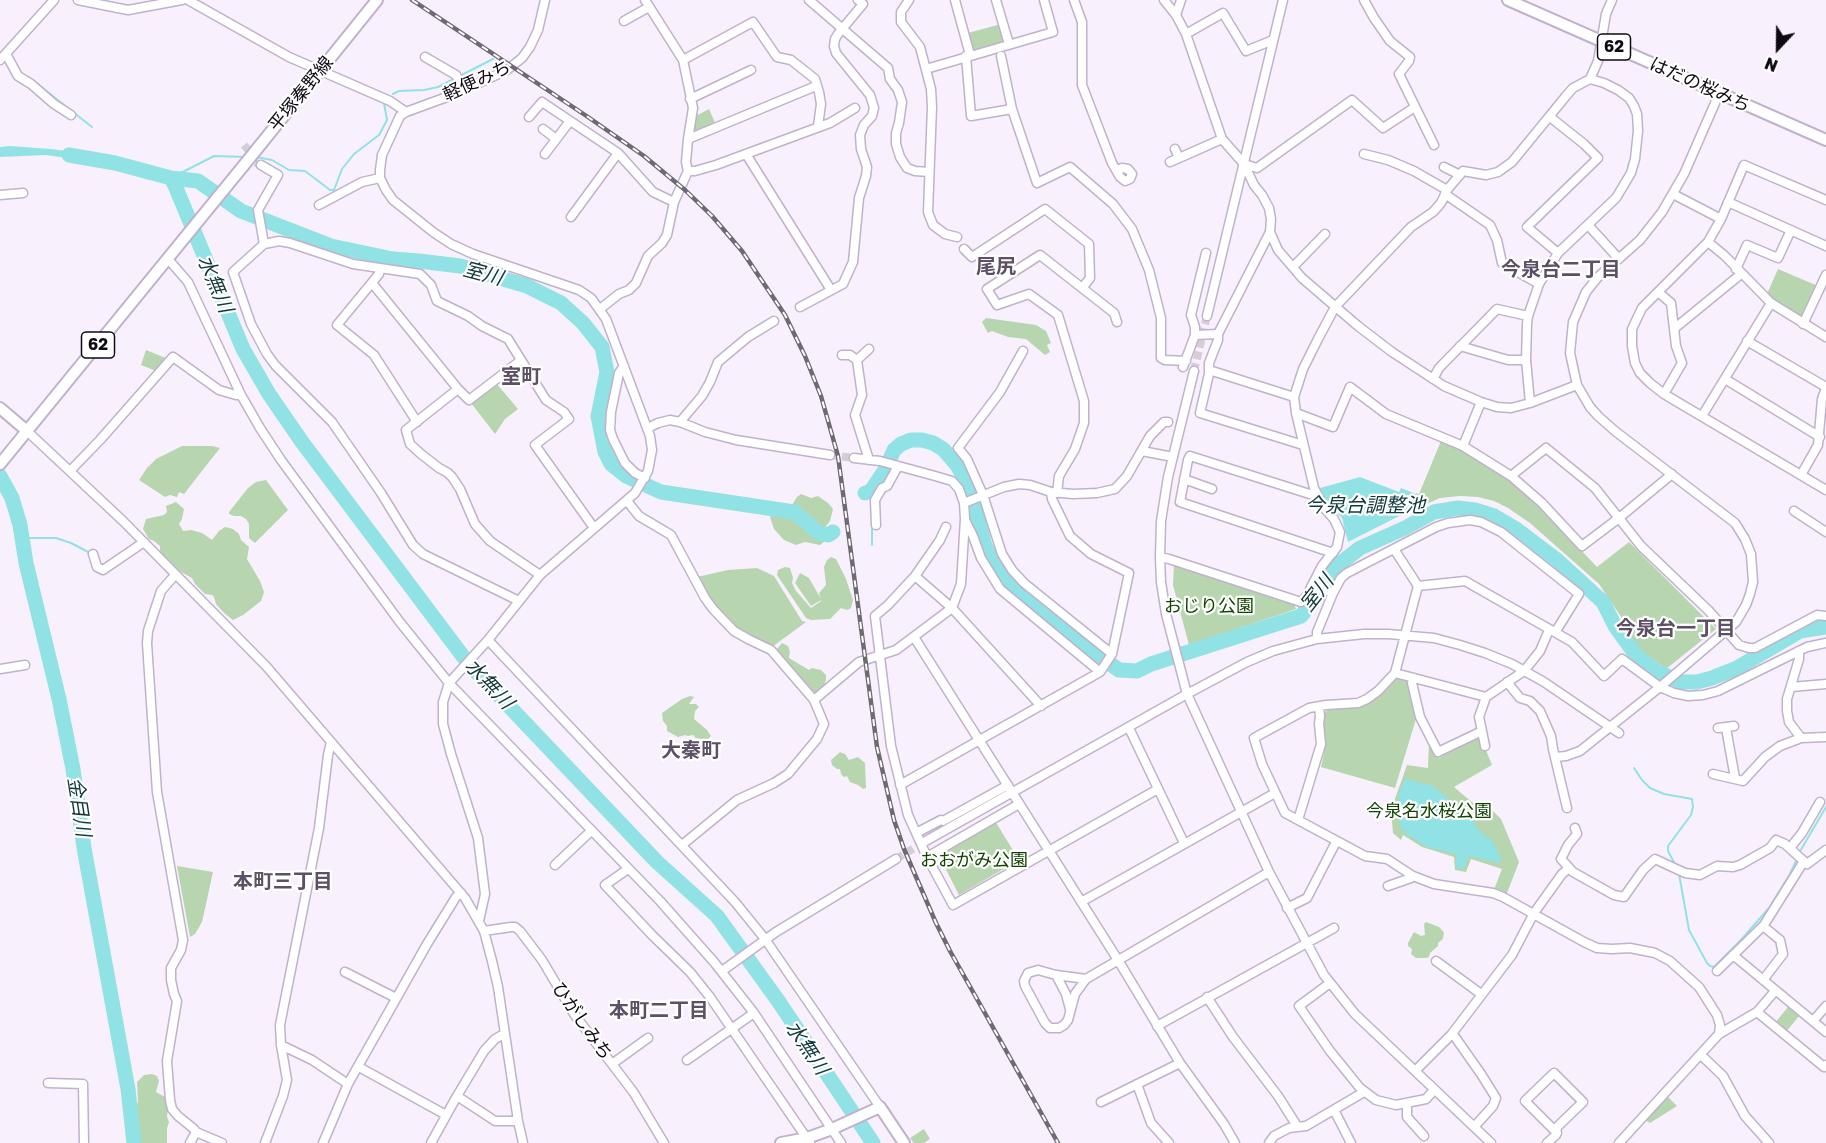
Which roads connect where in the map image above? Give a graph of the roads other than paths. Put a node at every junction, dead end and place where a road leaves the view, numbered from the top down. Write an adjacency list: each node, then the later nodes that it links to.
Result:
1 (54, 0): 30 (street)
2 (78, 0): 3 (street)
3 (182, 0)
4 (188, 0): 34 (street)
5 (377, 0): 34 (main road, 平塚秦野線 / 62)
6 (545, 0): 37 (street, 軽便みち)
7 (809, 0): 23 (street)
8 (858, 0): 23 (street)
9 (909, 0): 33 (street)
10 (955, 0): 28 (street)
11 (996, 0): 27 (street)
12 (1044, 0): 27 (street)
13 (1074, 0): 64 (street)
14 (1164, 0): 21 (street)
15 (1181, 0): 21 (street)
16 (1283, 0): 25 (street)
17 (1364, 0): 41 (street)
18 (1508, 0): 26 (main road, はだの桜みち / 62)
19 (1612, 0): 26 (street)
20 (647, 3): 22 (street); 32 (street)
21 (1176, 15): 24 (street)
22 (624, 21)
23 (842, 29): 66 (street); 99 (street)
24 (1186, 34): 25 (street); 53 (street)
25 (1273, 40): 61 (street)
26 (1601, 41): 36 (street); 39 (main road, はだの桜みち / 62)
27 (1009, 44): 28 (street)
28 (968, 56): 33 (street); 43 (street)
29 (1001, 56): 43 (street)
30 (3, 57): 45 (street)
31 (425, 57): 37 (street)
32 (683, 60): 38 (street); 40 (street)
33 (926, 69): 66 (street)
34 (320, 70): 44 (street); 90 (main road, 平塚秦野線 / 62, bridge)
35 (751, 70): 40 (street)
36 (1590, 79): 47 (street); 79 (street)
37 (460, 82): 44 (street, 軽便みち)
38 (816, 86): 49 (street); 52 (street)
39 (1719, 94): 54 (main road, はだの桜みち / 62); 71 (street)
40 (690, 99): 52 (street)
41 (1415, 106): 55 (street); 61 (street)
42 (855, 108): 49 (street)
43 (1012, 109): 114 (street)
44 (406, 112): 68 (street)
45 (71, 115)
46 (529, 117): 48 (street)
47 (1550, 117): 67 (street); 89 (street)
48 (570, 121): 51 (street); 57 (street)
49 (818, 126): 58 (street)
50 (543, 129): 51 (street)
51 (556, 139): 56 (street)
52 (688, 139): 65 (street)
53 (1222, 139): 60 (street); 61 (street)
54 (1826, 140)
55 (1434, 145)
56 (545, 153)
57 (618, 153): 74 (street); 77 (street)
58 (746, 153): 65 (street); 99 (street)
59 (1364, 154): 69 (street)
60 (1170, 162)
61 (1244, 164): 81 (street); 105 (street)
62 (261, 165): 85 (street)
63 (1444, 167): 67 (street)
64 (1116, 170)
65 (688, 171): 74 (street)
66 (929, 172): 83 (street)
67 (1460, 175): 69 (street)
68 (380, 178): 76 (street); 104 (street)
69 (1446, 192): 97 (street); 103 (street)
70 (23, 193): 72 (street)
71 (1673, 194): 78 (street); 91 (street)
72 (0, 195)
73 (1826, 200): 75 (street)
74 (674, 202): 104 (street)
75 (1728, 202): 78 (street); 80 (street)
76 (319, 205)
77 (571, 217)
78 (1721, 219): 84 (street)
79 (1588, 225): 89 (street); 91 (street)
80 (1791, 230): 86 (street); 94 (street)
81 (1270, 232): 92 (street); 113 (street)
82 (1325, 234): 92 (street)
83 (957, 237)
84 (1708, 242): 94 (street); 100 (street)
85 (264, 244): 93 (street); 186 (street)
86 (1826, 246)
87 (964, 249): 98 (street)
88 (1206, 253): 114 (street)
89 (1558, 253): 97 (street)
90 (168, 259): 133 (street); 144 (main road, 62)
91 (1619, 259): 129 (street)
92 (1293, 267): 103 (street)
93 (380, 269): 96 (street); 123 (street)
94 (1739, 272): 101 (street); 112 (street)
95 (1826, 275): 110 (street)
96 (372, 283): 111 (street); 131 (street)
97 (1539, 284): 106 (street)
98 (1083, 287): 109 (street); 163 (street)
99 (831, 290): 102 (street)
100 (1659, 292): 112 (street); 132 (street)
101 (1771, 303): 110 (street); 116 (street)
102 (800, 307)
103 (1335, 307): 127 (street); 134 (street)
104 (600, 309): 124 (street)
105 (1207, 316)
106 (1528, 316): 117 (street); 122 (street)
107 (328, 319): 111 (street)
108 (774, 321): 141 (street)
109 (1117, 322)
110 (1803, 324): 115 (street)
111 (337, 325): 140 (street)
112 (1675, 328): 132 (street)
113 (1218, 334): 114 (street); 125 (street)
114 (1194, 335)
115 (1826, 337)
116 (1747, 341): 128 (street); 130 (street)
117 (1460, 346): 122 (street); 127 (street)
118 (869, 349): 121 (street)
119 (1023, 351): 164 (street)
120 (842, 355): 121 (street)
121 (857, 360): 152 (street)
122 (1526, 360): 136 (street)
123 (520, 361): 131 (street); 173 (street)
124 (624, 366): 143 (street); 159 (street)
125 (1209, 370): 134 (street); 146 (street)
126 (1194, 371): 150 (street)
127 (1433, 378): 135 (street)
128 (1725, 379): 139 (street); 145 (street)
129 (1577, 385): 136 (street); 156 (street)
130 (1826, 388): 145 (street)
131 (458, 389): 140 (street)
132 (1664, 394): 139 (street)
133 (241, 395): 155 (street); 205 (street)
134 (1294, 397): 138 (street)
135 (1481, 402): 136 (street); 147 (street)
136 (1530, 403)
137 (0, 408): 144 (main road)
138 (1296, 413): 146 (street); 147 (street)
139 (1702, 416): 158 (street)
140 (417, 422): 181 (street)
141 (680, 422): 143 (street); 149 (street)
142 (1168, 422): 148 (street)
143 (648, 428): 159 (street)
144 (27, 431): 153 (main road); 155 (street)
145 (1820, 437): 158 (street)
146 (1302, 445): 165 (street)
147 (1463, 446): 157 (street)
148 (1142, 451): 150 (street); 163 (street)
149 (830, 455)
150 (1173, 457): 179 (street)
151 (854, 458): 152 (street)
152 (869, 460): 154 (street)
153 (0, 464)
154 (896, 466): 167 (street); 171 (street)
155 (70, 471): 175 (street)
156 (1672, 474): 169 (street); 190 (street)
157 (1511, 476): 169 (street); 169 (street)
158 (1801, 476): 162 (street)
159 (644, 479): 166 (street)
160 (1184, 479): 161 (street); 165 (street); 177 (street)
161 (1212, 489)
162 (1826, 490)
163 (1054, 492): 164 (street); 198 (street)
164 (982, 496): 167 (street); 198 (street)
165 (1319, 498): 177 (street)
166 (627, 501): 173 (street); 212 (street)
167 (964, 503): 170 (street)
168 (1794, 512): 174 (street)
169 (1619, 518): 190 (street)
170 (965, 519): 187 (street); 201 (street)
171 (876, 525)
172 (946, 527): 182 (street)
173 (594, 528): 181 (street)
174 (1826, 532)
175 (144, 542): 178 (street); 180 (street)
176 (1394, 549): 184 (street); 185 (street); 189 (street)
177 (1333, 552): 183 (street)
178 (93, 554)
179 (1160, 557): 183 (street); 210 (street)
180 (176, 574): 223 (street); 315 (street)
181 (540, 575): 186 (street)
182 (915, 576): 187 (street); 197 (street)
183 (1312, 585): 185 (street)
184 (1418, 585): 189 (street); 191 (street)
185 (1333, 593): 193 (street)
186 (519, 601): 194 (street)
187 (952, 608): 192 (street); 213 (street)
188 (1826, 616): 190 (street)
189 (1552, 631): 202 (street); 208 (street)
190 (1726, 631): 208 (street)
191 (1406, 635): 193 (street); 202 (street); 203 (street)
192 (914, 637): 197 (street); 222 (street)
193 (1317, 639): 210 (street)
194 (487, 641): 205 (street); 243 (street)
195 (1826, 643): 196 (street)
196 (1799, 651): 208 (street); 209 (street)
197 (879, 655): 212 (street); 228 (street)
198 (1112, 655): 201 (street)
199 (25, 665): 200 (street)
200 (0, 669)
201 (1100, 671): 213 (street)
202 (1524, 671): 206 (street); 215 (street)
203 (1395, 673): 204 (street); 214 (street)
204 (1414, 678): 211 (street); 218 (street)
205 (450, 682): 238 (street); 260 (street)
206 (1508, 682): 211 (street); 225 (street)
207 (1826, 684): 209 (street)
208 (1660, 687): 215 (street)
209 (1791, 687): 221 (street)
210 (1187, 694): 216 (street); 235 (street)
211 (1486, 697): 218 (street)
212 (814, 699): 243 (street)
213 (1041, 706): 222 (street)
214 (1319, 707): 231 (street); 236 (street)
215 (1609, 727): 219 (street); 225 (street)
216 (1129, 728): 229 (street); 230 (street)
217 (1726, 728): 227 (street)
218 (1482, 731): 224 (street)
219 (1619, 733)
220 (1826, 737): 221 (street)
221 (1801, 738): 227 (street)
222 (980, 741): 228 (street); 229 (street)
223 (331, 742): 256 (street); 292 (street)
224 (1485, 746)
225 (1555, 757): 234 (street)
226 (1713, 774): 227 (street)
227 (1735, 778)
228 (900, 785): 239 (street)
229 (1011, 789): 233 (street); 239 (street); 240 (street)
230 (1158, 789): 242 (street); 244 (street)
231 (1275, 793): 235 (street); 236 (street)
232 (1820, 802): 245 (street)
233 (1019, 804): 244 (street); 247 (street)
234 (1567, 808)
235 (1241, 812): 242 (street); 253 (street)
236 (1298, 820): 241 (street)
237 (1575, 828): 251 (street)
238 (591, 831): 250 (street); 252 (street)
239 (916, 833): 247 (street)
240 (924, 842)
241 (1336, 842): 254 (street); 258 (street)
242 (1184, 843): 257 (street)
243 (682, 845): 264 (street)
244 (1048, 850): 247 (street); 257 (street)
245 (1791, 850): 249 (street); 251 (street)
246 (1826, 850): 249 (street)
247 (927, 857)
248 (896, 859): 264 (street)
249 (1803, 859): 261 (street)
250 (555, 865)
251 (1569, 868): 259 (street)
252 (628, 869): 269 (street); 286 (street)
253 (1269, 872): 258 (street); 267 (street)
254 (1413, 876): 255 (street); 259 (street)
255 (1388, 886)
256 (461, 893): 260 (street); 279 (street)
257 (1081, 902): 267 (street)
258 (1287, 908): 265 (street)
259 (1534, 913): 277 (street); 289 (street)
260 (479, 921): 263 (street)
261 (1763, 926): 266 (street); 274 (street)
262 (1334, 928): 265 (street)
263 (484, 931): 288 (street); 296 (street, ひがしみち)
264 (762, 942): 269 (street); 308 (street)
265 (1306, 944): 275 (street); 278 (street)
266 (1733, 955): 270 (street); 274 (street)
267 (1118, 960): 273 (street); 285 (street)
268 (1436, 961): 277 (street)
269 (725, 969): 283 (street)
270 (1717, 971)
271 (345, 972): 279 (street)
272 (1056, 975): 273 (street); 281 (street); 281 (street)
273 (1086, 979): 281 (street)
274 (1763, 980): 276 (street)
275 (1330, 983): 299 (street); 304 (street)
276 (1775, 991): 282 (street); 284 (street)
277 (1481, 994): 290 (street)
278 (1207, 997): 285 (street); 312 (street)
279 (396, 998): 298 (street)
280 (1826, 1006): 284 (street)
281 (1070, 1009)
282 (1757, 1012): 289 (street); 297 (street)
283 (754, 1013): 286 (street); 314 (street)
284 (1813, 1021): 287 (street)
285 (1157, 1026): 295 (street)
286 (732, 1028): 294 (street); 318 (street)
287 (1826, 1032)
288 (504, 1034): 305 (street); 311 (street)
289 (1719, 1034): 293 (street)
290 (1451, 1035): 299 (street); 313 (street)
291 (642, 1039): 296 (street)
292 (280, 1045): 301 (street); 323 (street)
293 (1701, 1055): 336 (street); 337 (street)
294 (687, 1060)
295 (1179, 1063): 302 (street); 319 (street)
296 (612, 1064): 327 (street, ひがしみち)
297 (1826, 1065)
298 (358, 1067): 301 (street); 310 (street)
299 (1416, 1071): 303 (street)
300 (48, 1083): 320 (street)
301 (348, 1084): 324 (street)
302 (1137, 1084): 306 (street); 331 (street)
303 (1434, 1090): 307 (street); 313 (street)
304 (1364, 1092): 307 (street); 309 (street)
305 (457, 1096): 310 (street); 311 (street)
306 (1101, 1102)
307 (1407, 1104): 317 (street)
308 (877, 1108): 314 (main road); 330 (main road)
309 (1334, 1110): 312 (street); 333 (street)
310 (446, 1115): 325 (street)
311 (518, 1120): 326 (street)
312 (1297, 1126): 332 (street)
313 (1474, 1127): 334 (street)
314 (834, 1128): 318 (main road); 329 (street)
315 (196, 1132): 321 (street); 322 (street)
316 (1557, 1132): 316 (street); 335 (street)
317 (1424, 1136)
318 (808, 1140): 328 (main road)
319 (1231, 1141)
320 (84, 1143)
321 (190, 1143)
322 (222, 1143)
323 (265, 1143)
324 (323, 1143)
325 (431, 1143)
326 (523, 1143)
327 (664, 1143)
328 (781, 1143)
329 (841, 1143)
330 (904, 1143)
331 (1169, 1143)
332 (1269, 1143)
333 (1351, 1143)
334 (1491, 1143)
335 (1547, 1143)
336 (1619, 1143)
337 (1769, 1143)

